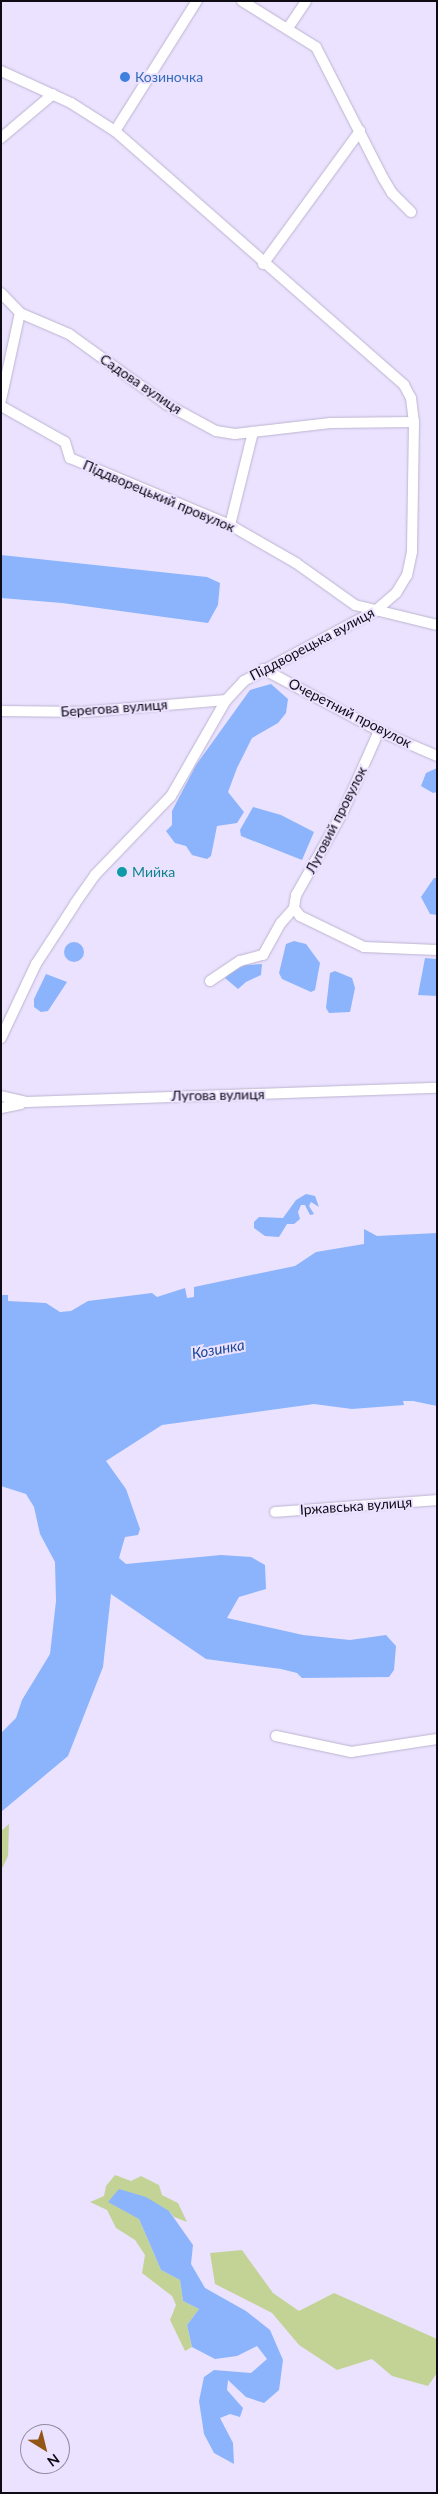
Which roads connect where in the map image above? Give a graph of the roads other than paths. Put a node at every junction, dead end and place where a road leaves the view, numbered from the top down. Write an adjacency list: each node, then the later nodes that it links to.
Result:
1 (198, 1): 7 (street)
2 (242, 1): 4 (street)
3 (306, 1): 4 (street)
4 (288, 28): 8 (street)
5 (1, 71): 6 (street, Піддворецька вулиця)
6 (52, 94): 7 (street, Піддворецька вулиця); 9 (street)
7 (115, 130): 11 (street, Піддворецька вулиця)
8 (360, 131): 10 (street); 11 (street)
9 (1, 138)
10 (411, 212)
11 (263, 264): 16 (street, Піддворецька вулиця)
12 (1, 293): 13 (street, Садова вулиця)
13 (20, 313): 14 (street); 17 (street, Садова вулиця)
14 (1, 400)
15 (1, 406): 18 (street, Піддворецький провулок)
16 (414, 422): 17 (street, Садова вулиця); 19 (street, Піддворецька вулиця)
17 (253, 432): 18 (street)
18 (230, 525): 19 (street, Піддворецький провулок)
19 (375, 611): 20 (street, Піддворецький провулок); 21 (street, Піддворецька вулиця)
20 (437, 625)
21 (264, 669): 22 (street, Піддворецька вулиця); 24 (street, Очеретний провулок)
22 (226, 700): 23 (street, Берегова вулиця); 29 (street, Піддворецька вулиця)
23 (1, 711)
24 (379, 731): 25 (street, Очеретний провулок); 26 (street, Луговий провулок)
25 (437, 756)
26 (294, 908): 27 (street); 28 (street, Луговий провулок)
27 (437, 950)
28 (210, 981)
29 (1, 1038)
30 (437, 1088): 32 (street, Лугова вулиця)
31 (1, 1096): 32 (street, Лугова вулиця)
32 (27, 1102): 33 (street)
33 (1, 1108)
34 (437, 1500): 35 (street, Іржавська вулиця)
35 (275, 1512)
36 (276, 1736): 37 (street)
37 (437, 1739)

